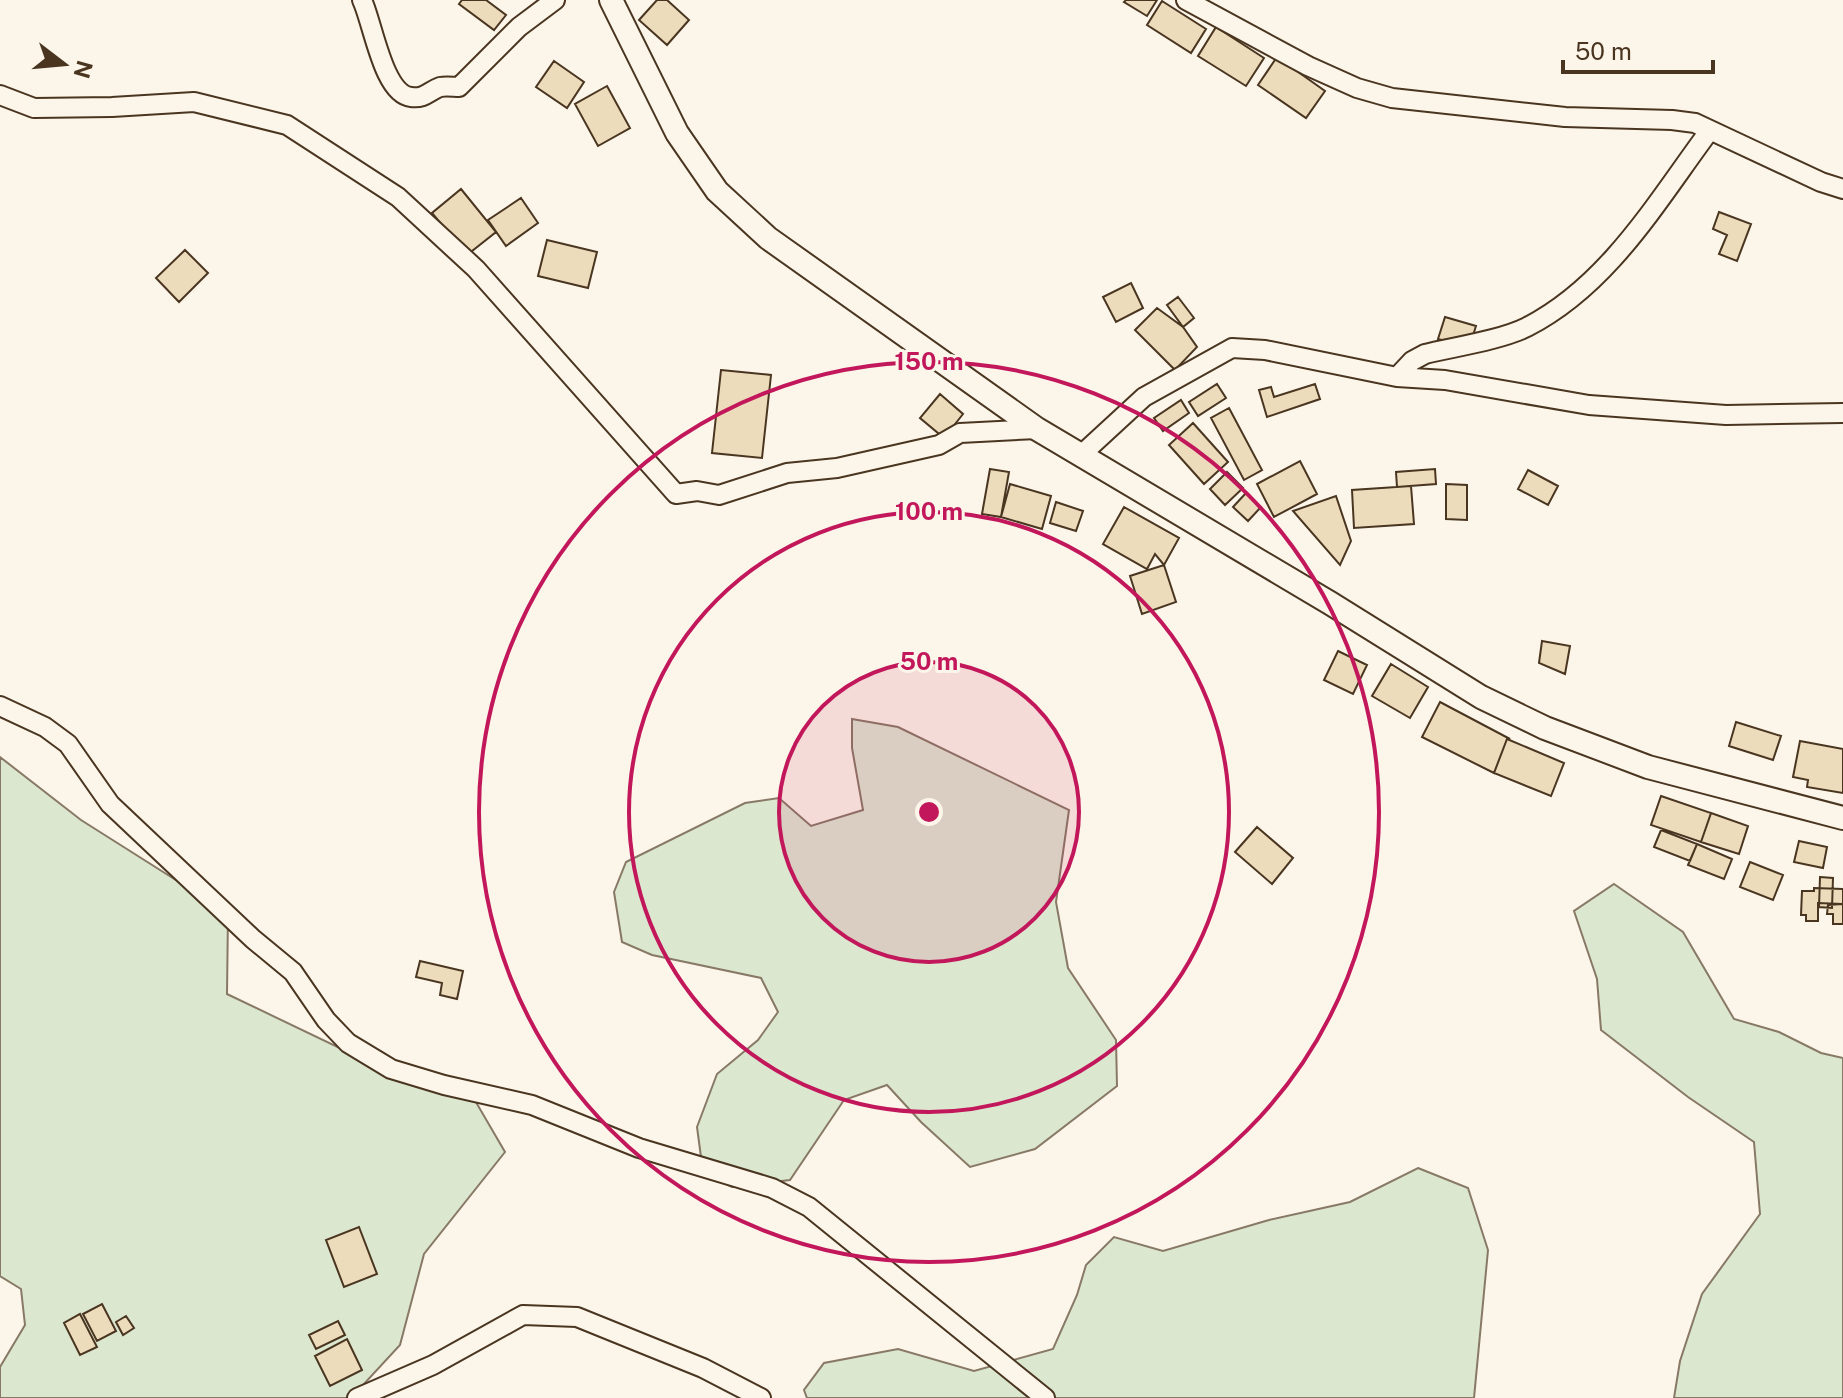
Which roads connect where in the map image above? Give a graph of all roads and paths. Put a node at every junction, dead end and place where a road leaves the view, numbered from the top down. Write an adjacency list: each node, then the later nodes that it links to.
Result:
1 (362, 0): 2 (street)
2 (555, 0)
3 (611, 0): 10 (street)
4 (1186, 0): 6 (street)
5 (0, 95): 10 (street)
6 (1710, 130): 7 (street); 8 (street)
7 (1843, 189)
8 (1397, 377): 9 (street); 11 (street)
9 (1843, 413)
10 (1037, 429): 11 (street)
11 (1081, 455): 13 (street)
12 (0, 706): 16 (street)
13 (1843, 818)
14 (357, 1398): 15 (street)
15 (761, 1398)
16 (1045, 1398)

